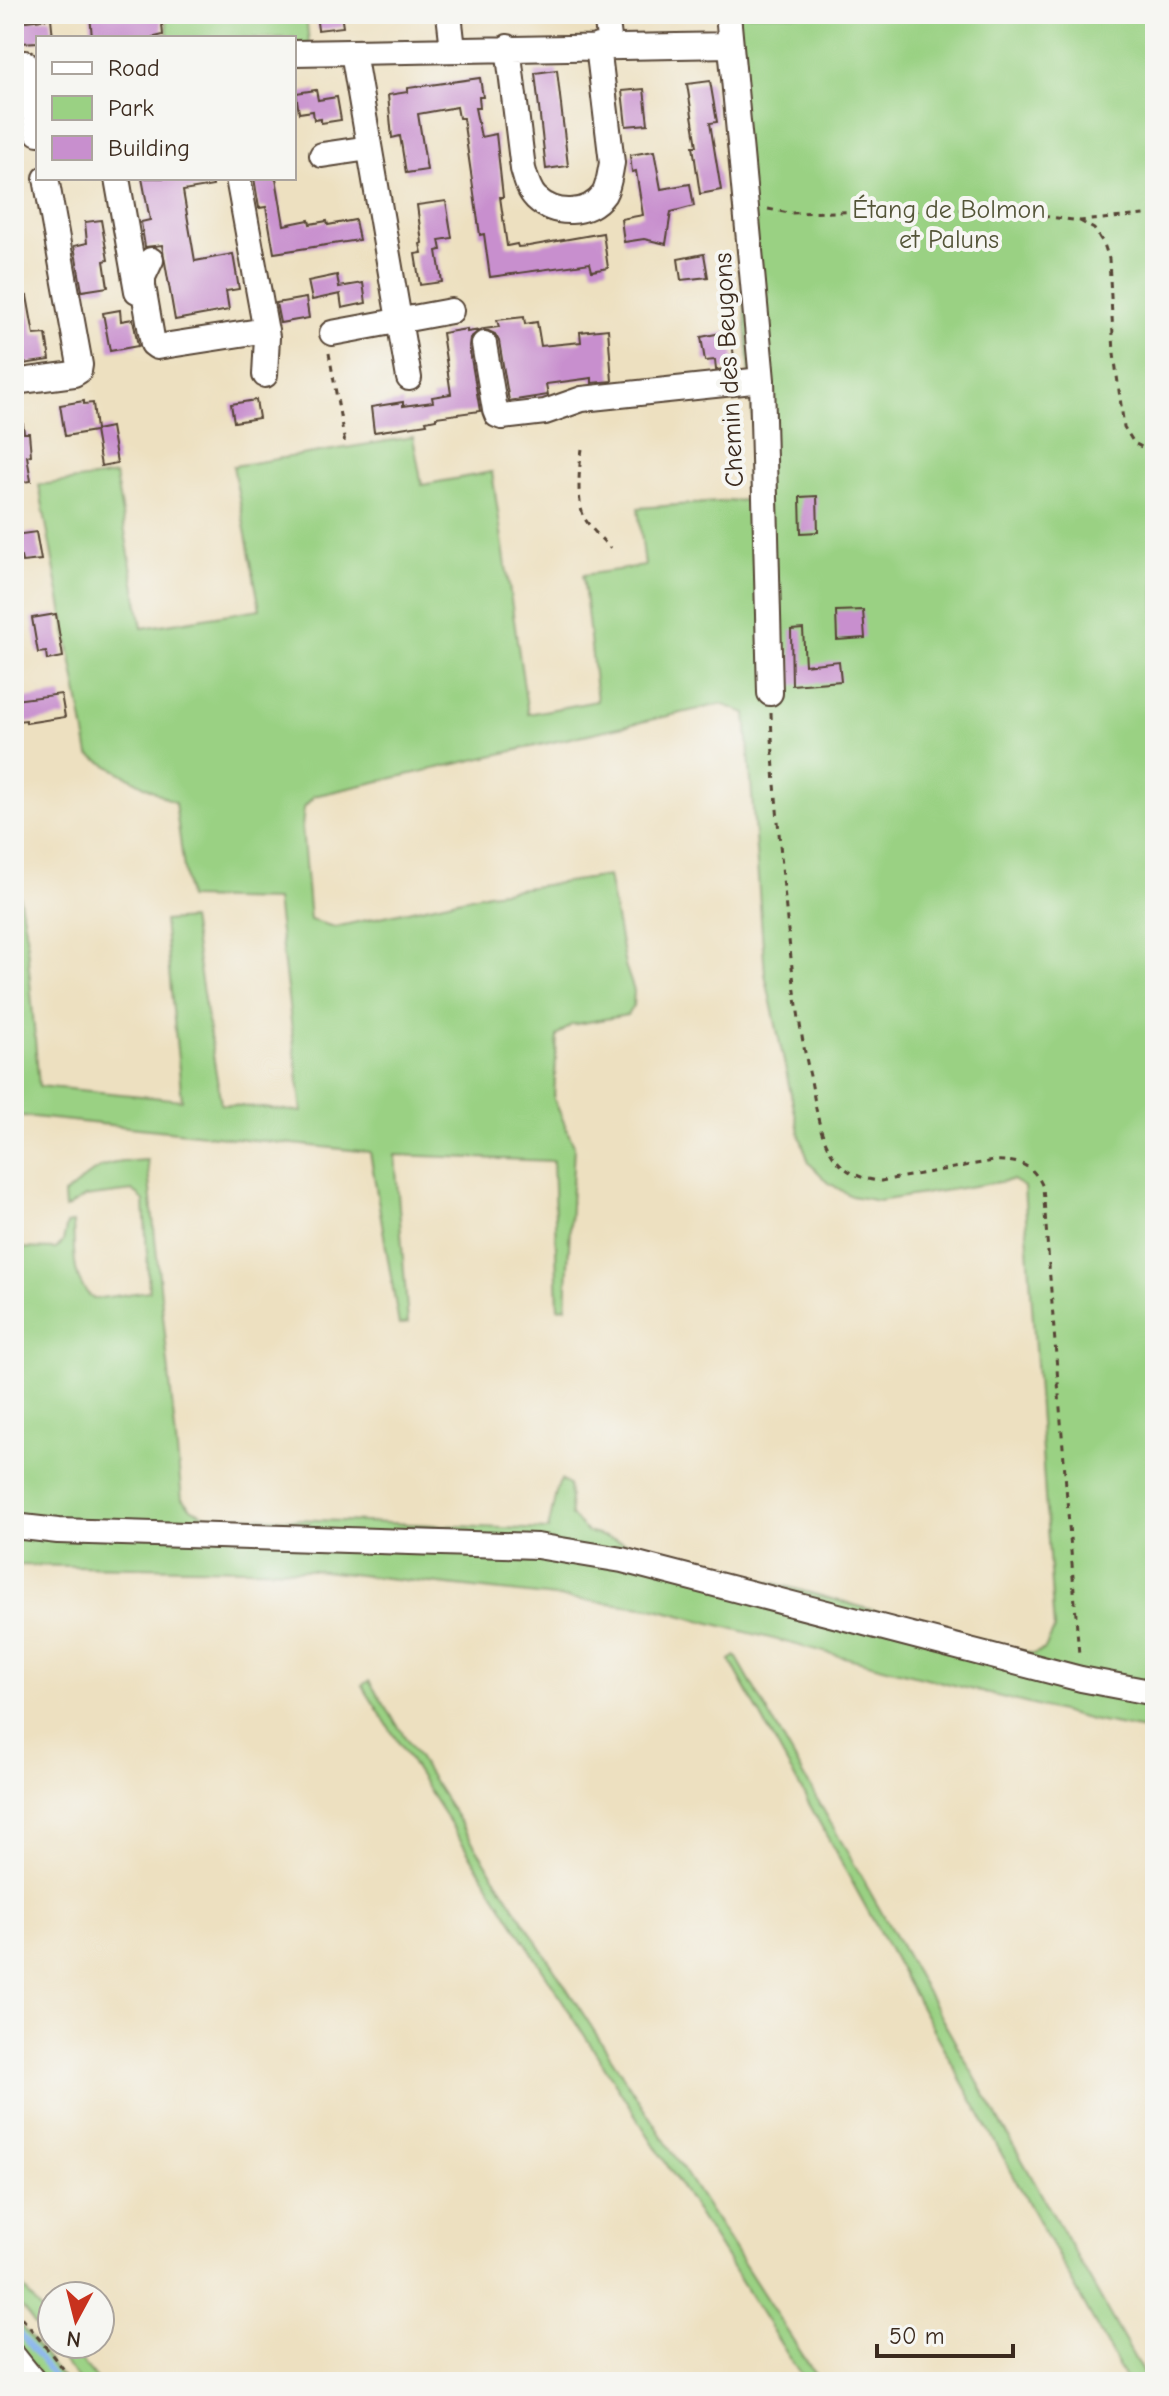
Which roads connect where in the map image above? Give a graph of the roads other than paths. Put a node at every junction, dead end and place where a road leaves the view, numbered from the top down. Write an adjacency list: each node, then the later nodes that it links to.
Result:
1 (449, 14): 7 (street)
2 (606, 14): 5 (street)
3 (728, 14): 4 (street, Chemin des Beugons)
4 (731, 45): 5 (street); 26 (street, Chemin des Beugons)
5 (604, 46): 6 (street); 6 (street)
6 (508, 47): 7 (street)
7 (453, 49): 8 (street)
8 (353, 52): 9 (street); 12 (street)
9 (296, 53)
10 (26, 63): 11 (street)
11 (36, 121)
12 (369, 148): 13 (street); 20 (street)
13 (322, 155)
14 (46, 180): 27 (street)
15 (117, 180): 18 (street)
16 (238, 180): 21 (street)
17 (151, 260): 21 (street)
18 (137, 291)
19 (451, 311): 20 (street)
20 (398, 320): 22 (street); 25 (street)
21 (266, 330): 24 (street)
22 (332, 333)
23 (484, 344): 26 (street)
24 (265, 375)
25 (409, 378)
26 (762, 380): 28 (street, Chemin des Beugons)
27 (14, 382)
28 (770, 693)
29 (14, 1526): 30 (street)
30 (1155, 1693)
31 (14, 2357): 32 (street)
32 (34, 2382)

